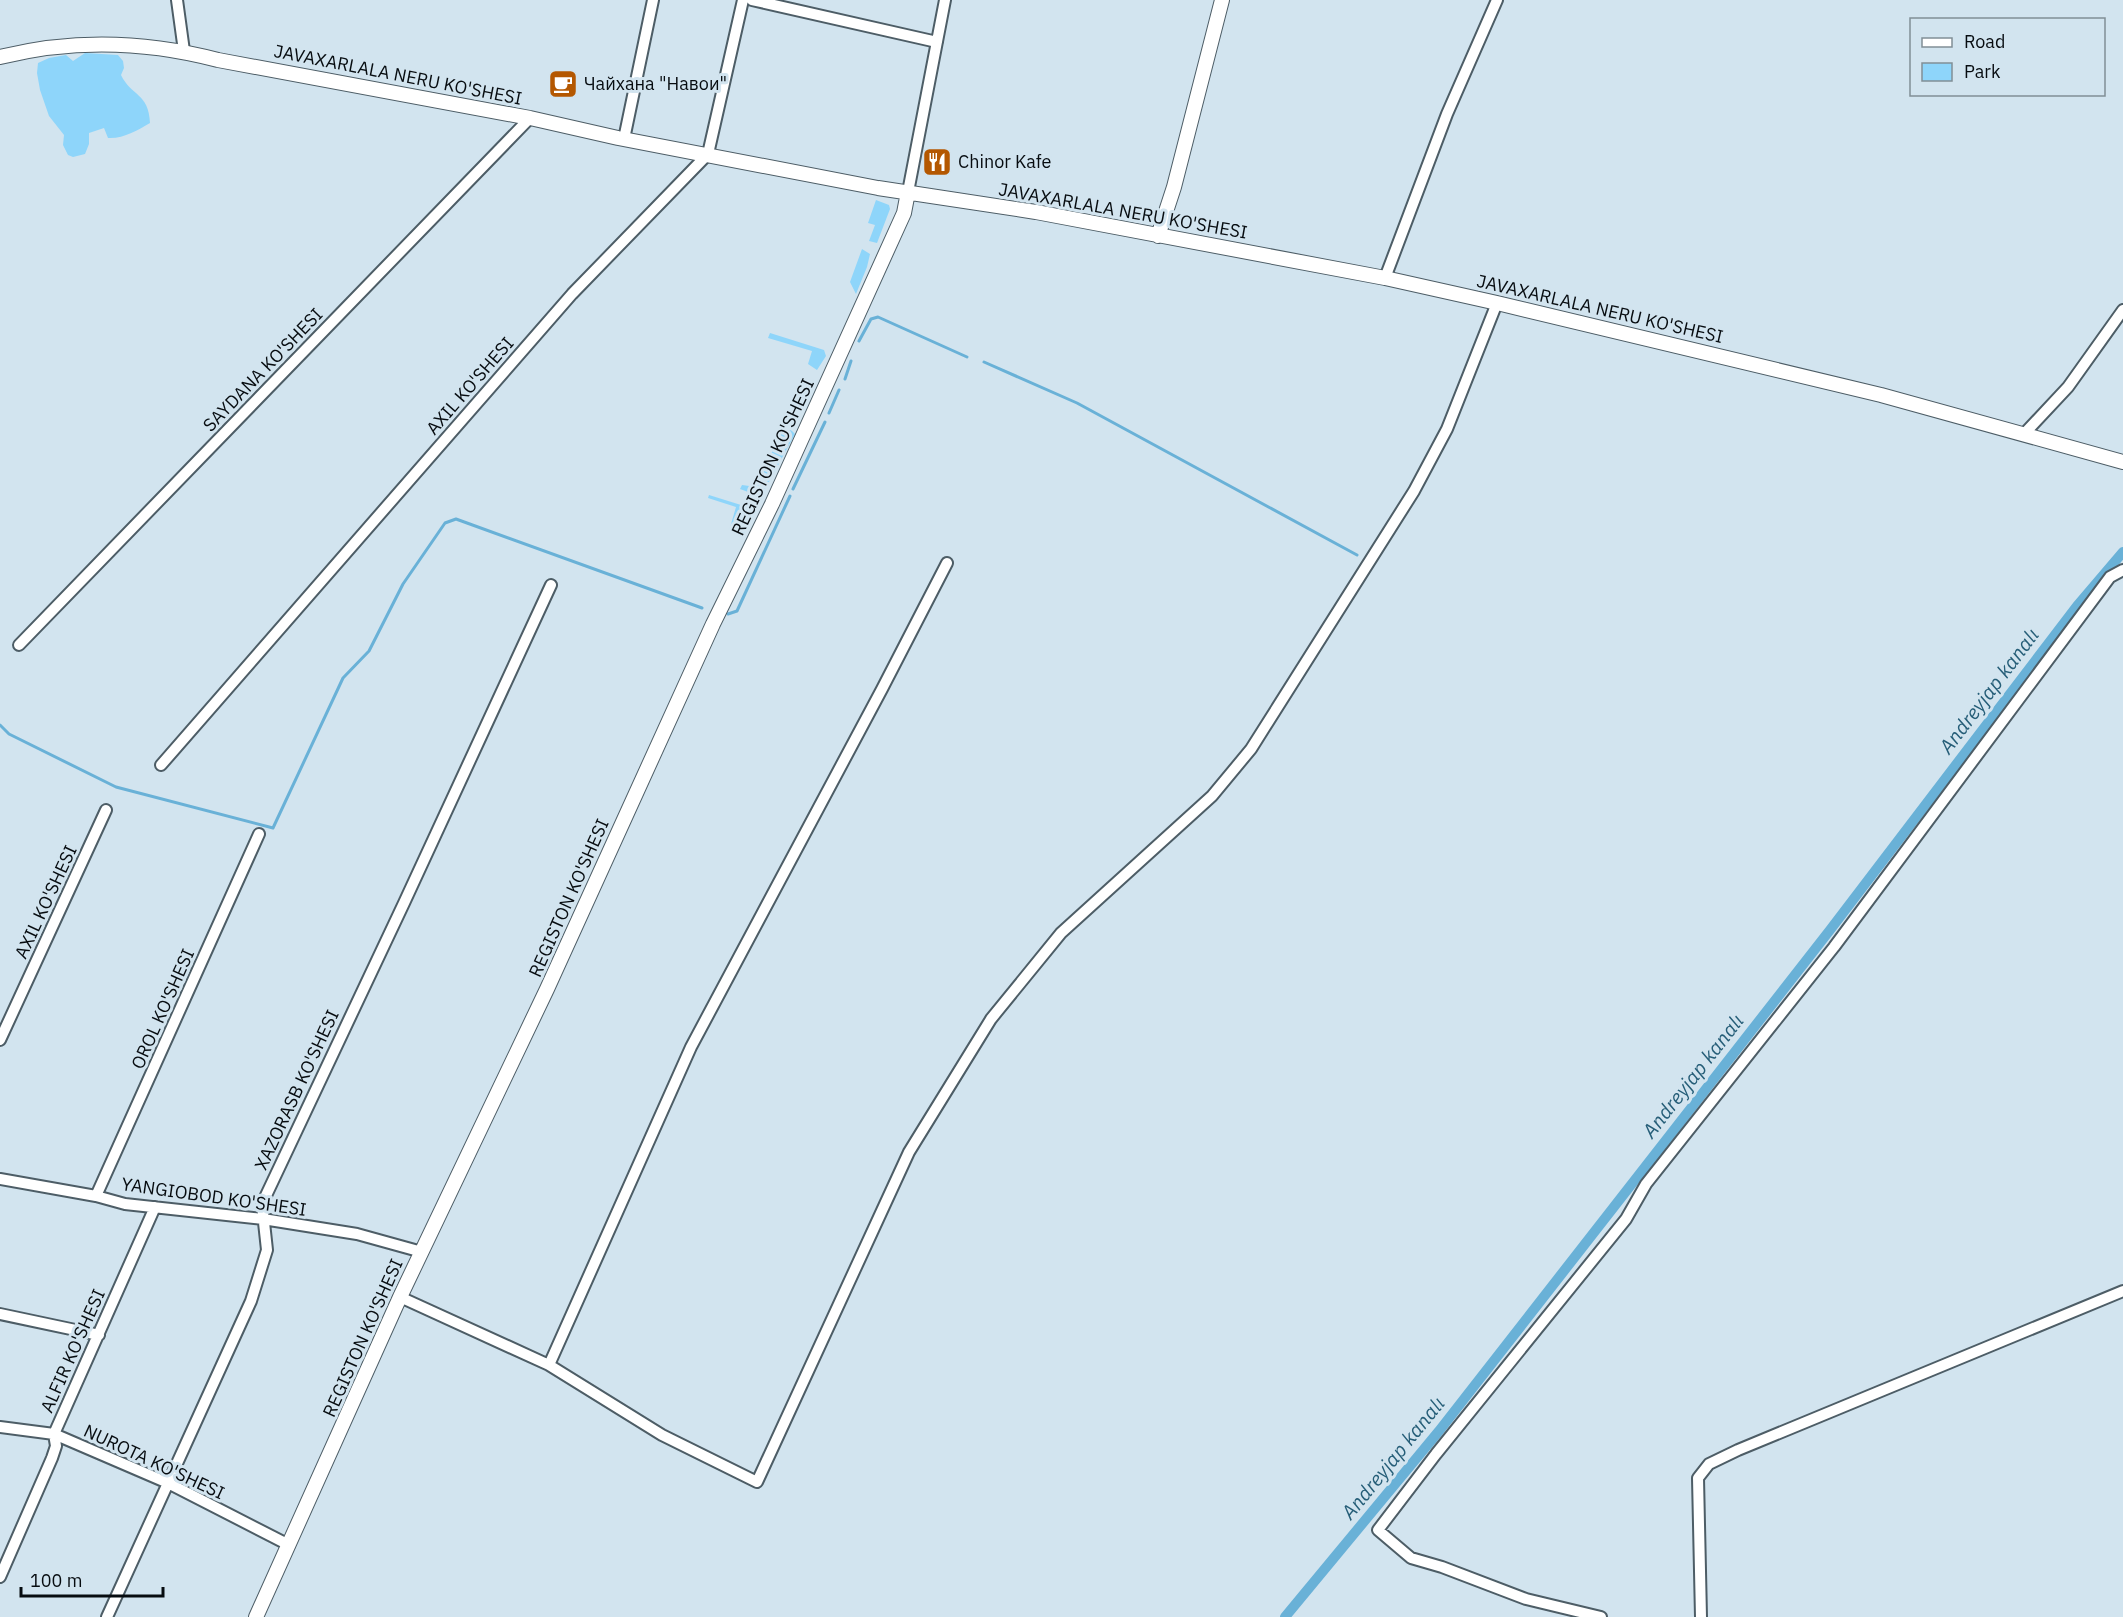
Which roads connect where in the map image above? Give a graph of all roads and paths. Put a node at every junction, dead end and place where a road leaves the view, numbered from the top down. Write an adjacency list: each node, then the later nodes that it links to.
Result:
1 (177, 0): 9 (street)
2 (653, 0): 12 (street)
3 (743, 0): 13 (street)
4 (752, 0): 8 (street)
5 (945, 0): 8 (street)
6 (1222, 0): 15 (street)
7 (1497, 0): 16 (street)
8 (937, 42): 14 (street)
9 (184, 51): 10 (street, JAVAXARLALA NERU KO'SHESI); 11 (street, JAVAXARLALA NERU KO'SHESI)
10 (0, 57)
11 (530, 118): 12 (street, JAVAXARLALA NERU KO'SHESI); 24 (street, SAYDANA KO'SHESI)
12 (624, 139): 13 (street, JAVAXARLALA NERU KO'SHESI)
13 (708, 154): 14 (street, JAVAXARLALA NERU KO'SHESI); 25 (street, AXIL KO'SHESI)
14 (908, 192): 15 (street, JAVAXARLALA NERU KO'SHESI); 33 (street, REGISTON KO'SHESI)
15 (1158, 236): 16 (street, JAVAXARLALA NERU KO'SHESI)
16 (1384, 278): 17 (street, JAVAXARLALA NERU KO'SHESI)
17 (1497, 303): 19 (street, JAVAXARLALA NERU KO'SHESI); 38 (street)
18 (2123, 310): 19 (street)
19 (2024, 434): 20 (street, JAVAXARLALA NERU KO'SHESI)
20 (2123, 462)
21 (946, 563): 38 (street)
22 (2123, 570): 46 (street)
23 (551, 585): 32 (street, XAZORASB KO'SHESI)
24 (20, 645)
25 (161, 765)
26 (106, 810): 28 (street, AXIL KO'SHESI)
27 (259, 834): 30 (street, OROL KO'SHESI)
28 (0, 1040)
29 (0, 1179): 30 (street, YANGIOBOD KO'SHESI)
30 (96, 1196): 31 (street, YANGIOBOD KO'SHESI)
31 (155, 1207): 32 (street, YANGIOBOD KO'SHESI); 37 (street, ALFIR KO'SHESI)
32 (263, 1219): 33 (street, YANGIOBOD KO'SHESI); 41 (street, XAZORASB KO'SHESI)
33 (422, 1252): 35 (street, REGISTON KO'SHESI)
34 (2123, 1291): 47 (street)
35 (400, 1297): 38 (street); 42 (street, REGISTON KO'SHESI)
36 (0, 1314): 37 (street)
37 (99, 1335): 40 (street, ALFIR KO'SHESI)
38 (549, 1365)
39 (0, 1427): 40 (street, NUROTA KO'SHESI)
40 (54, 1434): 41 (street, NUROTA KO'SHESI); 43 (street, ALFIR KO'SHESI)
41 (168, 1483): 42 (street, NUROTA KO'SHESI); 44 (street, XAZORASB KO'SHESI)
42 (289, 1545): 45 (street, REGISTON KO'SHESI)
43 (0, 1577)
44 (107, 1617)
45 (256, 1617)
46 (1601, 1617)
47 (1701, 1617)

